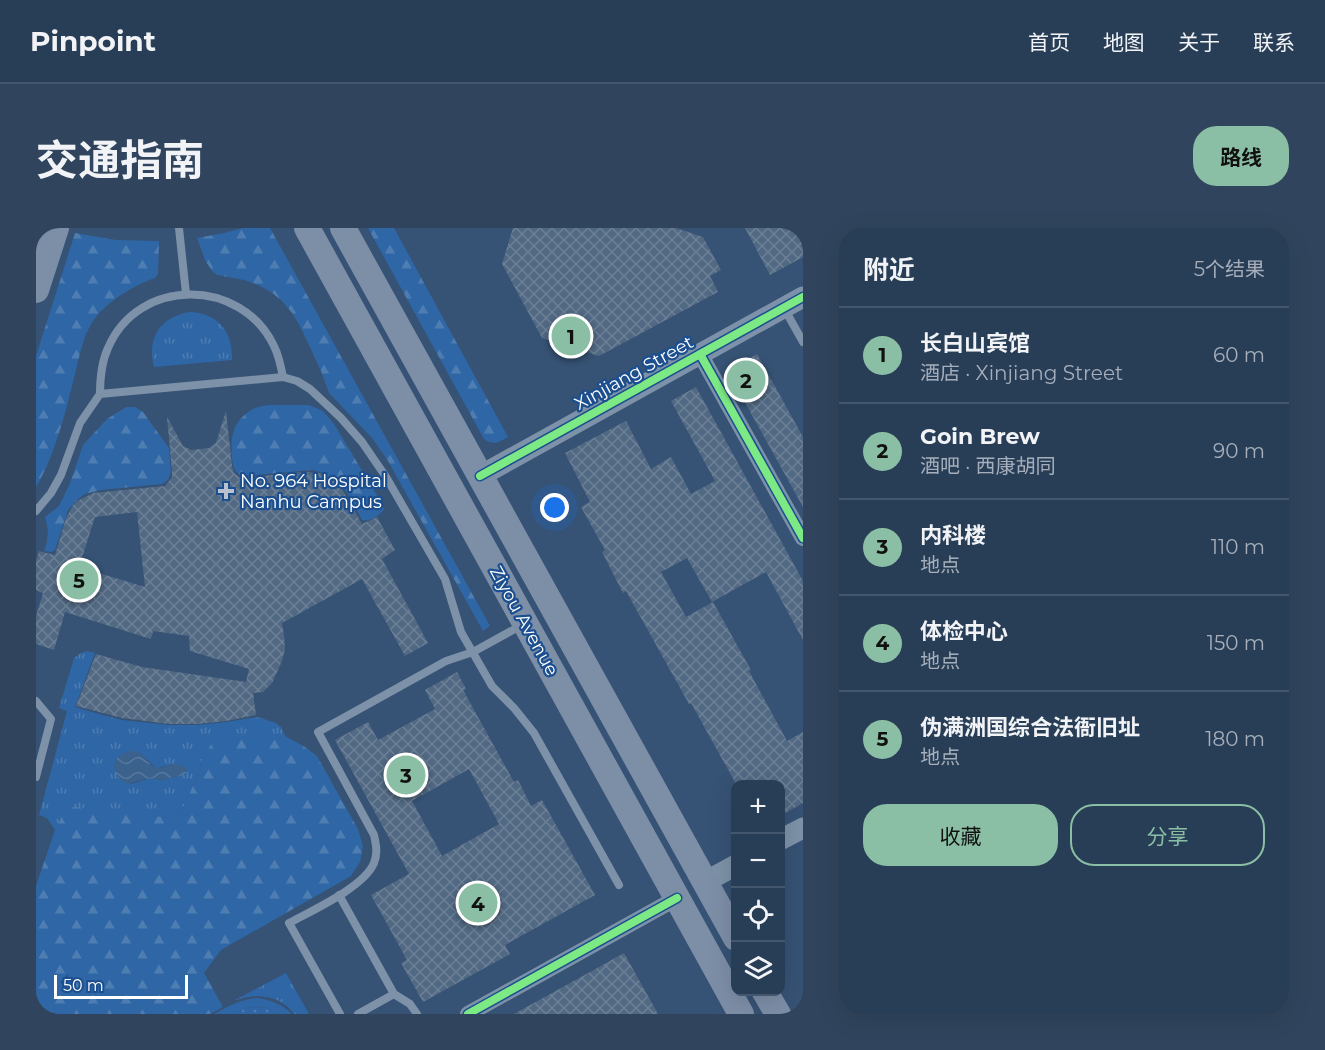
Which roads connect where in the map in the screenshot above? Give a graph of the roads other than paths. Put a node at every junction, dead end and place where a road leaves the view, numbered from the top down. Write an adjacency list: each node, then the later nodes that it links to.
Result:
1 (56, 228): 5 (main road)
2 (179, 228): 6 (lane)
3 (307, 228): 16 (main road, Ziyou Avenue)
4 (343, 228): 13 (main road, Ziyou Avenue)
5 (36, 290)
6 (186, 294): 11 (lane); 12 (lane)
7 (803, 297): 8 (street, Xinjiang Street)
8 (784, 308): 9 (lane); 10 (street, Xinjiang Street)
9 (803, 342)
10 (700, 354): 13 (street, Xinjiang Street); 15 (street)
11 (283, 377): 12 (lane); 17 (lane)
12 (100, 394): 14 (lane)
13 (480, 476): 23 (main road, Ziyou Avenue)
14 (36, 511)
15 (803, 538)
16 (525, 623): 17 (lane); 26 (main road, Ziyou Avenue)
17 (473, 652): 24 (lane); 25 (lane)
18 (36, 701): 19 (lane)
19 (36, 777)
20 (803, 828): 21 (street)
21 (785, 837)
22 (731, 867): 23 (street)
23 (705, 882): 27 (main road, Ziyou Avenue)
24 (619, 885)
25 (339, 895): 28 (lane); 30 (lane)
26 (677, 898): 33 (street); 34 (main road, Ziyou Avenue)
27 (731, 931)
28 (394, 994): 31 (lane); 32 (lane)
29 (767, 996): 35 (main road)
30 (340, 1014)
31 (358, 1014)
32 (417, 1014)
33 (468, 1014)
34 (741, 1014)
35 (778, 1014)

